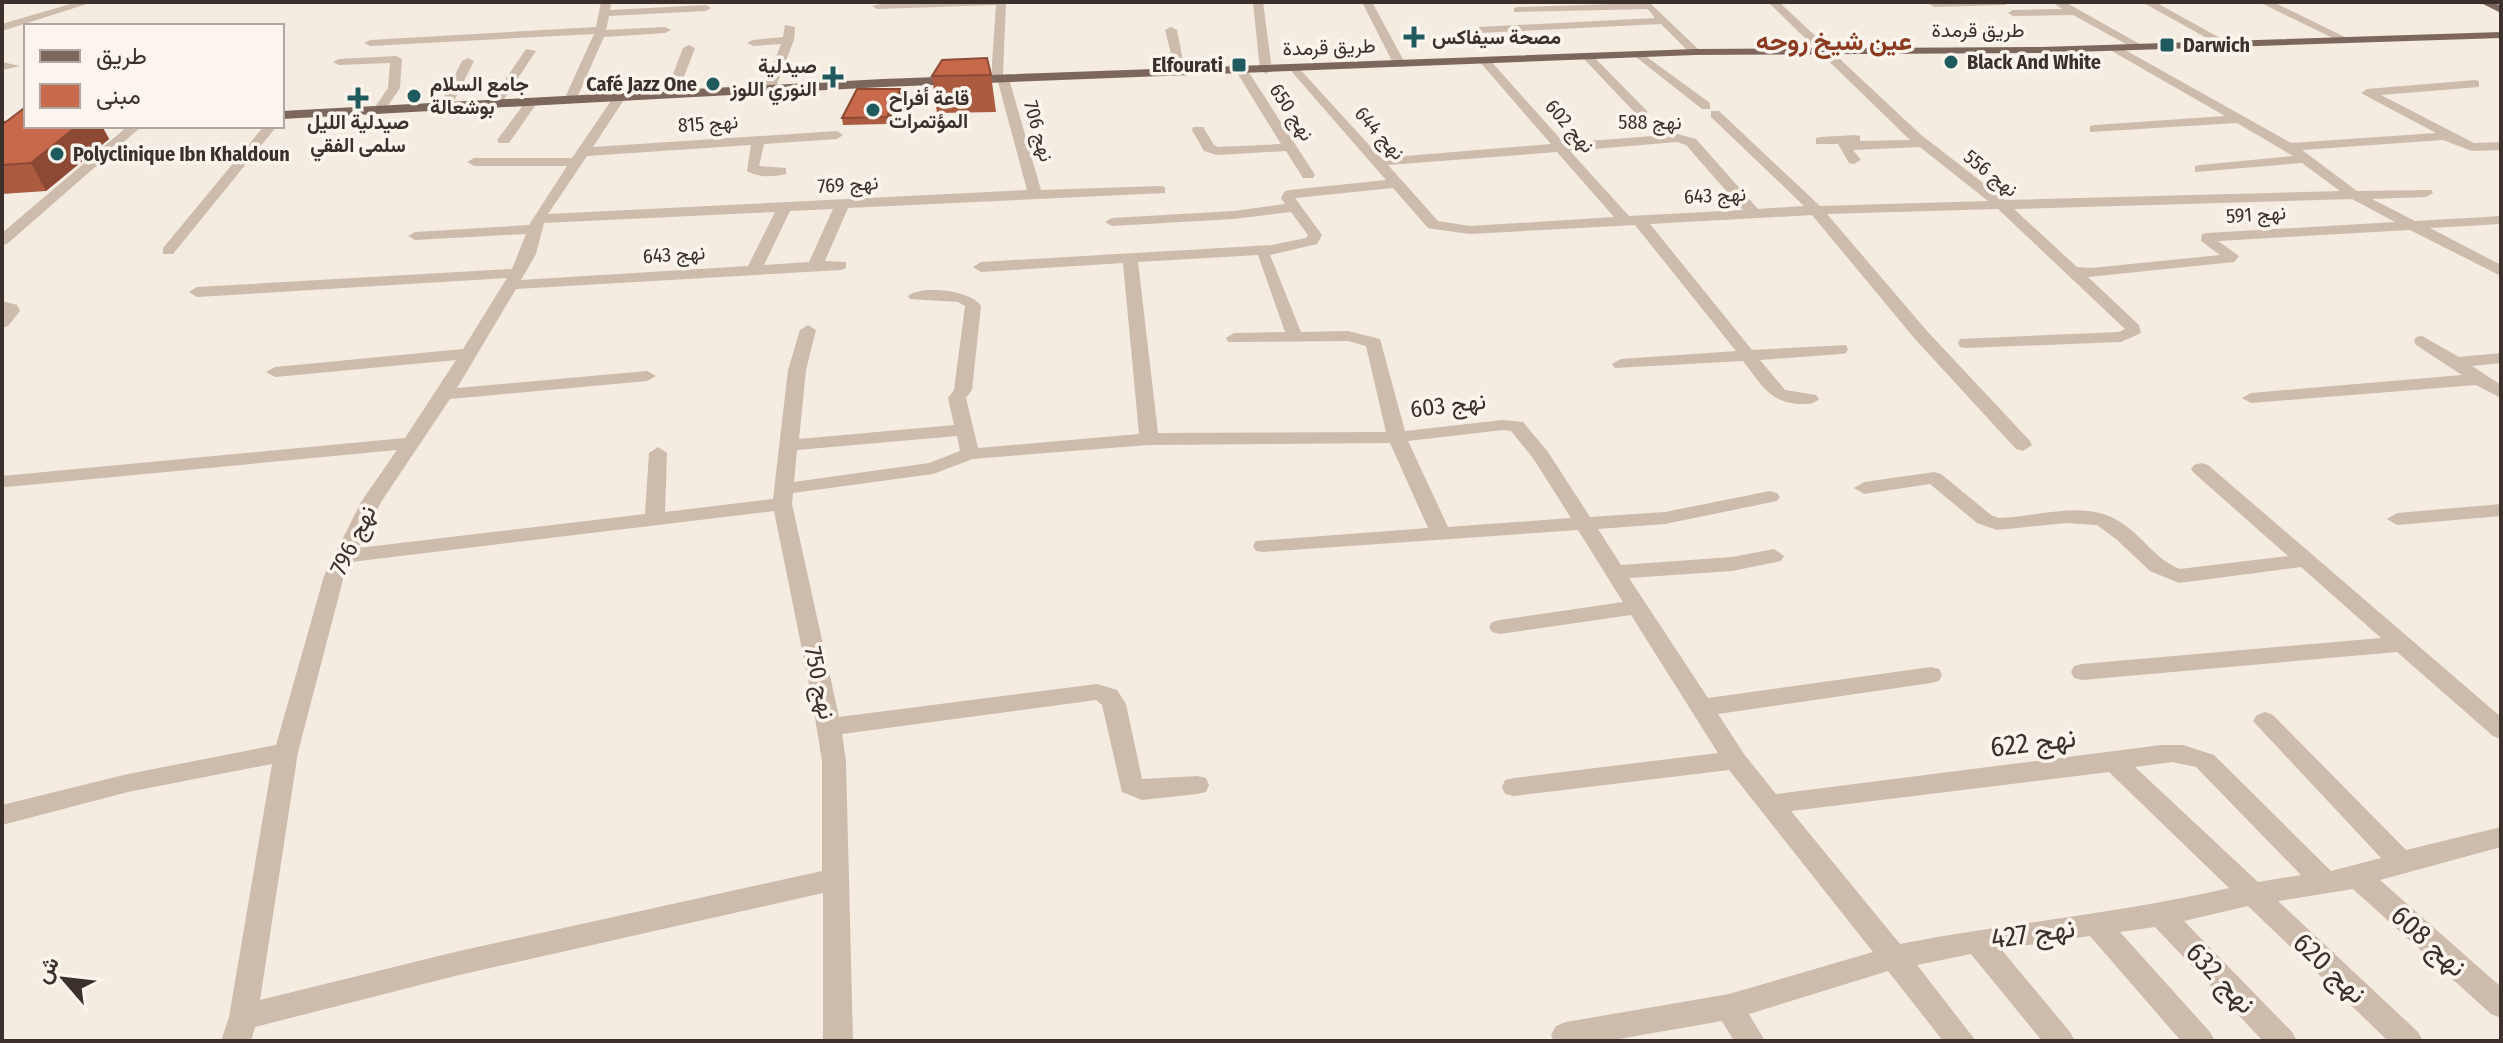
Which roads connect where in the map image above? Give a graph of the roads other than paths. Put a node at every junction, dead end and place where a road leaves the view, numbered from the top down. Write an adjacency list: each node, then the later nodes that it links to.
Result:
1 (88, 2): 21 (street)
2 (999, 2): 13 (street); 47 (street, نهج 706)
3 (1258, 2): 44 (street)
4 (1367, 2): 42 (street)
5 (1773, 2): 34 (street, نهج 556)
6 (1931, 2): 7 (street)
7 (2005, 2)
8 (2057, 2): 18 (street)
9 (2147, 2): 30 (street)
10 (2264, 2): 27 (street)
11 (2486, 2): 16 (main road)
12 (1648, 4): 17 (street); 20 (street)
13 (877, 6)
14 (605, 7): 15 (street); 25 (street)
15 (706, 8)
16 (2501, 8)
17 (1518, 10)
18 (2077, 11): 19 (street); 31 (street)
19 (2013, 13)
20 (1661, 21): 24 (street); 36 (street)
21 (2, 28)
22 (665, 30): 25 (street)
23 (1171, 30): 46 (street)
24 (1478, 30)
25 (601, 32): 28 (street); 52 (street)
26 (2501, 34): 27 (main road, طريق قرمدة)
27 (2343, 39): 30 (main road, طريق قرمدة)
28 (370, 43)
29 (753, 43): 49 (street)
30 (2225, 44): 31 (main road, طريق قرمدة)
31 (2139, 47): 33 (main road, طريق قرمدة)
32 (689, 48): 50 (street)
33 (2114, 48): 34 (main road, طريق قرمدة); 59 (street)
34 (1825, 49): 36 (main road, طريق قرمدة); 70 (street, نهج 556)
35 (530, 51): 54 (street)
36 (1695, 52): 37 (main road, طريق قرمدة)
37 (1640, 55): 38 (main road, طريق قرمدة); 93 (street)
38 (1588, 57): 40 (main road, طريق قرمدة); 57 (street)
39 (468, 61): 55 (street)
40 (1485, 61): 42 (main road, طريق قرمدة); 72 (street, نهج 602)
41 (339, 62): 56 (street)
42 (1400, 65): 43 (main road, طريق قرمدة)
43 (1296, 69): 44 (main road, طريق قرمدة); 80 (street, نهج 644)
44 (1266, 70): 45 (main road, طريق قرمدة)
45 (1242, 71): 46 (main road, طريق قرمدة); 74 (street, نهج 650)
46 (1182, 73): 47 (main road, طريق قرمدة)
47 (1000, 79): 49 (main road, طريق قرمدة); 86 (street, نهج 706)
48 (2475, 84): 67 (street)
49 (769, 89): 50 (main road, طريق قرمدة)
50 (671, 95): 51 (main road, طريق قرمدة)
51 (619, 98): 52 (main road, طريق قرمدة); 76 (street, نهج 796)
52 (570, 100): 53 (main road, طريق قرمدة)
53 (531, 103): 54 (main road, طريق قرمدة); 69 (street)
54 (494, 105): 55 (main road, طريق قرمدة)
55 (445, 107): 56 (main road, طريق قرمدة)
56 (379, 110): 58 (main road, طريق قرمدة)
57 (1643, 114)
58 (284, 115)
59 (2240, 119): 64 (street); 75 (street)
60 (24, 124): 61 (main road)
61 (2, 125)
62 (134, 128): 102 (street)
63 (269, 128): 103 (street)
64 (2095, 129)
65 (1198, 130): 74 (street)
66 (837, 135): 68 (street, نهج 815)
67 (2445, 136): 73 (street); 75 (street)
68 (759, 139): 76 (street, نهج 815); 82 (street)
69 (504, 140)
70 (1918, 140): 71 (street); 78 (street); 89 (street, نهج 556)
71 (1821, 141)
72 (1562, 146): 80 (street, نهج 588); 94 (street, نهج 588); 95 (street, نهج 602)
73 (2501, 146)
74 (1291, 147): 83 (street, نهج 650)
75 (2289, 147): 77 (street)
76 (578, 157): 79 (street, نهج 815); 99 (street, نهج 796)
77 (2304, 159): 81 (street); 88 (street)
78 (1854, 160)
79 (474, 162)
80 (1377, 162): 84 (street, نهج 644)
81 (2200, 169)
82 (781, 171)
83 (1308, 175)
84 (1397, 183): 91 (street); 100 (street, نهج 644)
85 (1160, 190): 86 (street, نهج 769)
86 (1035, 193): 90 (street, نهج 769)
87 (2426, 193): 88 (street, نهج 643)
88 (2354, 195): 89 (street, نهج 643); 98 (street)
89 (2001, 204): 93 (street, نهج 643); 110 (street, نهج 556)
90 (842, 205): 92 (street, نهج 769); 107 (street)
91 (1293, 207): 97 (street); 105 (street)
92 (784, 209): 99 (street, نهج 769); 109 (street)
93 (1816, 210): 94 (street, نهج 643); 142 (street)
94 (1754, 213): 95 (street, نهج 643)
95 (1631, 220): 100 (street, نهج 643); 125 (street, نهج 602)
96 (2501, 220): 98 (street, نهج 591)
97 (1112, 222)
98 (2406, 223): 111 (street); 112 (street, نهج 591)
99 (537, 224): 101 (street, نهج 769); 113 (street, نهج 796)
100 (1433, 225)
101 (415, 236)
102 (2, 241)
103 (168, 251)
104 (1264, 257): 120 (street)
105 (1130, 258): 108 (street); 139 (street)
106 (841, 265): 107 (street, نهج 643)
107 (815, 266): 109 (street, نهج 643)
108 (981, 267)
109 (754, 269): 113 (street, نهج 643)
110 (2072, 271): 112 (street, نهج 591); 117 (street, نهج 556)
111 (2501, 271)
112 (2091, 273): 117 (street)
113 (514, 279): 114 (street, نهج 643); 126 (street, نهج 796)
114 (197, 292)
115 (916, 296): 137 (street)
116 (2, 306): 118 (street)
117 (2136, 321): 123 (street)
118 (2, 323)
119 (808, 330): 141 (street, نهج 750)
120 (1295, 337): 121 (street); 138 (street)
121 (1234, 338)
122 (2422, 341): 128 (street)
123 (1966, 343)
124 (1840, 349): 125 (street)
125 (1748, 353): 129 (street); 136 (street, نهج 602)
126 (467, 354): 130 (street); 134 (street, نهج 796)
127 (2501, 358): 128 (street)
128 (2455, 363): 132 (street)
129 (1621, 364)
130 (275, 372)
131 (647, 376): 134 (street)
132 (2480, 379): 133 (street); 135 (street)
133 (2501, 393)
134 (444, 394): 140 (street, نهج 796)
135 (2251, 398)
136 (1810, 399)
137 (963, 430): 141 (street); 144 (street)
138 (1397, 437): 139 (street, نهج 603); 153 (street, نهج 603); 154 (street)
139 (1149, 439): 144 (street, نهج 603)
140 (411, 443): 146 (street); 156 (street, نهج 796)
141 (788, 445): 148 (street, نهج 750)
142 (2023, 445)
143 (658, 453): 151 (street)
144 (970, 454): 148 (street, نهج 603)
145 (2201, 469): 158 (street)
146 (7, 481)
147 (1864, 488): 158 (street)
148 (782, 496): 151 (street, نهج 603); 167 (street, نهج 750)
149 (1770, 497): 153 (street)
150 (2501, 510): 152 (street)
151 (655, 519): 156 (street, نهج 603)
152 (2397, 519)
153 (1584, 526): 154 (street); 159 (street, نهج 603)
154 (1440, 532): 155 (street)
155 (1263, 546)
156 (346, 556): 169 (street, نهج 796)
157 (1774, 556): 159 (street)
158 (2305, 560): 162 (street)
159 (1616, 572): 160 (street, نهج 603)
160 (1636, 607): 161 (street); 165 (street, نهج 603)
161 (1500, 627)
162 (2402, 644): 163 (street); 168 (street)
163 (2082, 672)
164 (1931, 675): 165 (street)
165 (1700, 708): 170 (street, نهج 603)
166 (2265, 721): 177 (street)
167 (830, 727): 172 (street); 179 (street, نهج 750)
168 (2501, 730)
169 (286, 752): 175 (street); 188 (street, نهج 796)
170 (1735, 760): 173 (street); 174 (street, نهج 603)
171 (2114, 762): 174 (street, نهج 622); 180 (street, نهج 622); 181 (street)
172 (1197, 785)
173 (1514, 787)
174 (1770, 804): 185 (street, نهج 603)
175 (2, 815)
176 (2501, 837): 177 (street, نهج 427)
177 (2401, 862): 178 (street, نهج 427)
178 (2358, 877): 180 (street, نهج 427); 186 (street, نهج 608)
179 (835, 879): 188 (street); 190 (street, نهج 750)
180 (2324, 881): 181 (street, نهج 427)
181 (2252, 894): 182 (street, نهج 427); 196 (street, نهج 620)
182 (2161, 915): 183 (street, نهج 427); 195 (street, نهج 632)
183 (2096, 924): 184 (street, نهج 427); 194 (street)
184 (1977, 941): 185 (street, نهج 427); 193 (street)
185 (1896, 957): 187 (street, نهج 427); 192 (street, نهج 603)
186 (2501, 1005)
187 (1729, 1007): 189 (street, نهج 427); 191 (street)
188 (239, 1029)
189 (1566, 1035)
190 (838, 1041)
191 (1750, 1041)
192 (1961, 1041)
193 (2060, 1041)
194 (2200, 1041)
195 (2282, 1041)
196 (2408, 1041)

